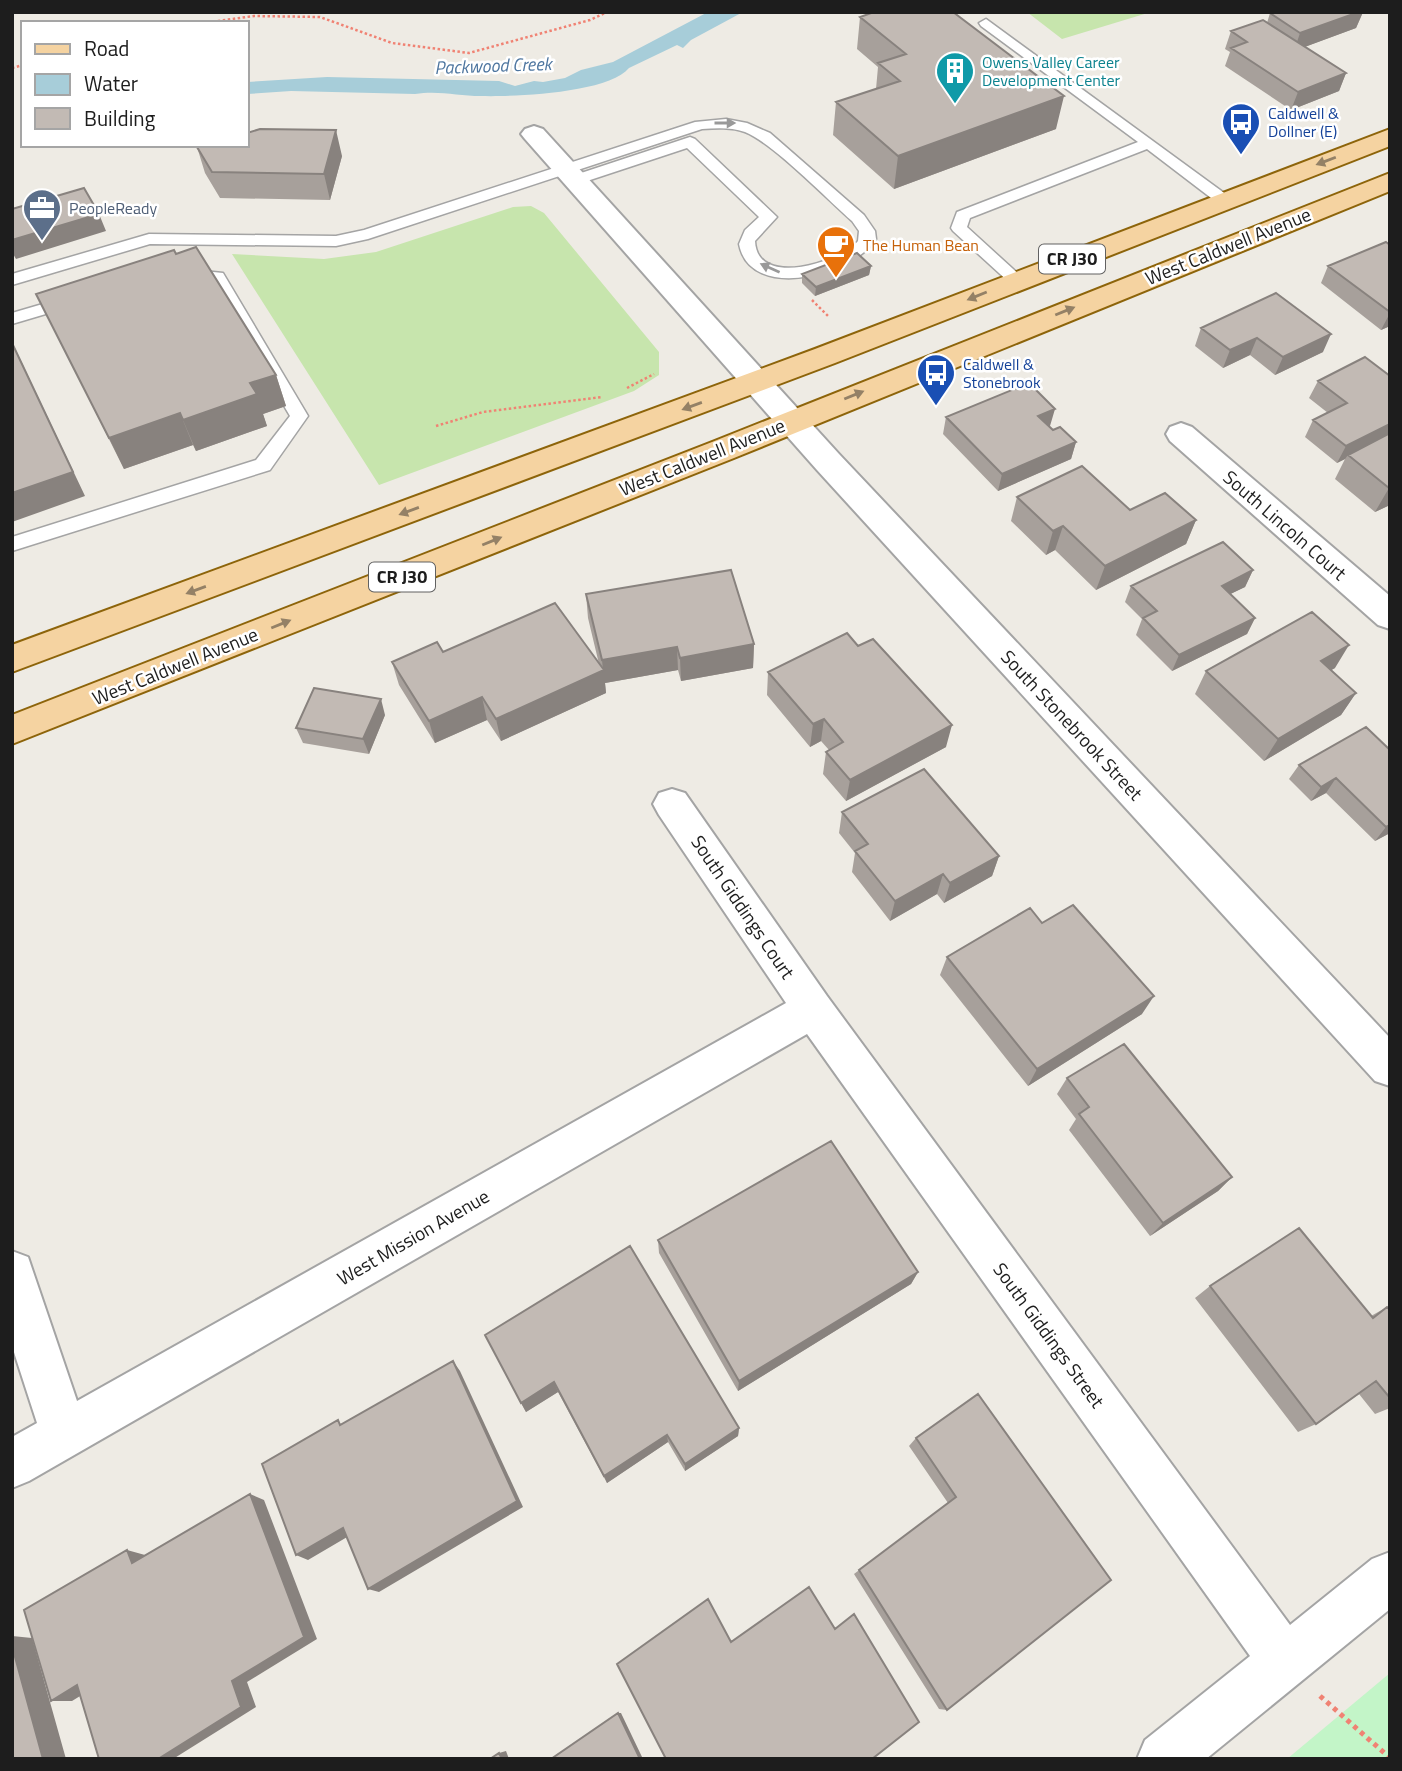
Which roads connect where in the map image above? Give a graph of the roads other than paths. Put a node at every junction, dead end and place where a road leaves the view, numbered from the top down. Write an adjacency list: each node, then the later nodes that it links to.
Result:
1 (986, 23): 4 (lane)
2 (534, 134): 5 (street, South Stonebrook Street)
3 (1390, 137): 7 (main road, CR J30, one-way to 7)
4 (1149, 143): 7 (lane); 11 (lane)
5 (570, 175): 8 (lane); 8 (lane, one-way to 8); 10 (lane); 14 (street, South Stonebrook Street)
6 (1390, 181): 15 (main road, West Caldwell Avenue / CR J30, one-way to 6)
7 (1225, 201): 11 (main road, CR J30)
8 (769, 217)
9 (171, 273): 17 (lane)
10 (12, 280)
11 (1017, 280): 14 (main road, CR J30, one-way to 14)
12 (86, 296): 13 (lane)
13 (12, 319)
14 (755, 382): 15 (street, South Stonebrook Street); 19 (main road, CR J30, one-way to 19)
15 (791, 421): 20 (main road, West Caldwell Avenue / CR J30, one-way to 15); 23 (street, South Stonebrook Street)
16 (1181, 434): 18 (street, South Lincoln Court)
17 (12, 544)
18 (1390, 616)
19 (12, 659)
20 (12, 730)
21 (672, 804): 22 (street, South Giddings Court)
22 (813, 1009): 25 (street, West Mission Avenue); 28 (street, South Giddings Street)
23 (1390, 1067)
24 (12, 1273): 25 (street)
25 (64, 1434): 26 (street, West Mission Avenue)
26 (12, 1464)
27 (1390, 1577): 28 (street)
28 (1285, 1661): 29 (street)
29 (1164, 1759)

